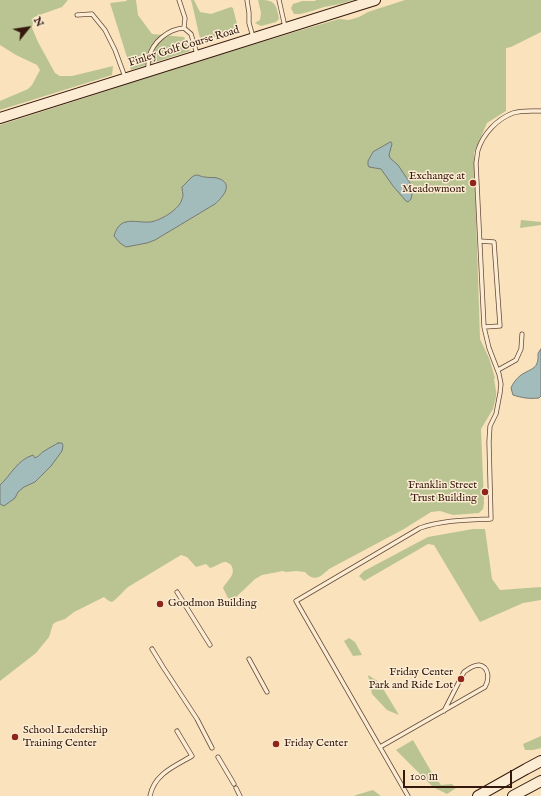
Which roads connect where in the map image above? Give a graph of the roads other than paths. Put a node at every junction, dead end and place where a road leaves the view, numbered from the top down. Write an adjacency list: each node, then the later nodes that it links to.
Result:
1 (179, 0): 6 (lane)
2 (247, 0): 8 (lane)
3 (278, 0): 7 (lane)
4 (375, 0): 7 (street, Finley Golf Course Road)
5 (77, 16): 11 (lane)
6 (184, 28): 9 (lane); 10 (lane)
7 (285, 28): 8 (street, Finley Golf Course Road)
8 (253, 38): 9 (street, Finley Golf Course Road)
9 (198, 56): 10 (street, Finley Golf Course Road)
10 (148, 71): 11 (street, Finley Golf Course Road)
11 (125, 78): 13 (street, Finley Golf Course Road)
12 (541, 110): 14 (lane)
13 (0, 118)
14 (480, 241): 15 (lane); 15 (lane)
15 (484, 327): 17 (lane)
16 (522, 334): 17 (lane)
17 (498, 370): 25 (lane)
18 (177, 592): 19 (lane)
19 (210, 645)
20 (152, 649): 26 (lane)
21 (249, 660): 22 (lane)
22 (267, 692)
23 (444, 711): 23 (lane); 25 (lane)
24 (177, 731): 30 (lane)
25 (380, 747): 32 (lane)
26 (212, 748)
27 (218, 757): 31 (lane)
28 (541, 761): 33 (street)
29 (541, 781): 34 (street)
30 (150, 796)
31 (240, 796)
32 (408, 796)
33 (478, 796)
34 (513, 796)

